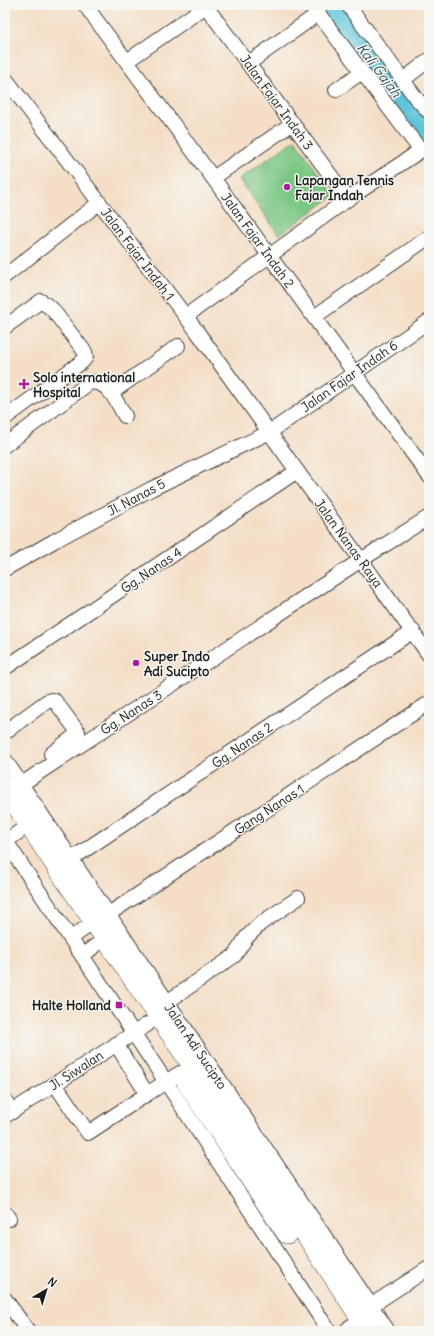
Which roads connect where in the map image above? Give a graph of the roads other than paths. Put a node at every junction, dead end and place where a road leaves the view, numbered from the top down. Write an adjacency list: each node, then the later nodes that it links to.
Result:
1 (85, 5): 6 (street, Jalan Fajar Indah 2)
2 (205, 5): 6 (street); 7 (street, Jalan Fajar Indah 3)
3 (348, 5): 10 (street)
4 (315, 9): 7 (street); 8 (street)
5 (429, 60): 10 (street)
6 (127, 61): 15 (street, Jalan Fajar Indah 2)
7 (249, 63): 13 (street, Jalan Fajar Indah 3)
8 (362, 72): 11 (street); 14 (street)
9 (5, 78): 17 (street, Jalan Fajar Indah 1)
10 (403, 80): 12 (street)
11 (336, 90)
12 (429, 112)
13 (293, 123): 15 (street); 16 (street, Jalan Fajar Indah 3)
14 (426, 149): 16 (street)
15 (213, 178): 19 (street, Jalan Fajar Indah 2)
16 (348, 199): 19 (street)
17 (99, 203): 20 (street); 21 (street, Jalan Fajar Indah 1)
18 (429, 237): 22 (street)
19 (270, 256): 21 (street); 22 (street, Jalan Fajar Indah 2)
20 (5, 276)
21 (186, 316): 30 (street, Jalan Fajar Indah 1)
22 (314, 317): 26 (street, Jalan Fajar Indah 2)
23 (429, 321): 26 (street, Jalan Fajar Indah 6)
24 (5, 327): 29 (street)
25 (178, 346): 27 (street)
26 (354, 372): 30 (street, Jalan Fajar Indah 6); 33 (street, Jalan Fajar Indah 2)
27 (111, 393): 28 (street); 31 (street)
28 (125, 416)
29 (5, 418)
30 (270, 432): 32 (street, Jalan Nanas Raya); 36 (street, Jl. Nanas 5)
31 (5, 445)
32 (297, 471): 35 (street, Jalan Nanas Raya); 39 (street, Gg. Nanas 4)
33 (429, 476)
34 (429, 517): 35 (street, Gg. Nanas 3)
35 (361, 560): 37 (street, Jalan Nanas Raya); 43 (street, Gg. Nanas 3)
36 (5, 569)
37 (413, 631): 38 (street, Jalan Nanas Raya); 45 (street, Gg. Nanas 2)
38 (429, 654)
39 (5, 668)
40 (429, 703): 47 (street, Gang Nanas 1)
41 (5, 732): 43 (street)
42 (5, 760): 43 (street, Jalan Adi Sucipto)
43 (10, 790): 44 (highway, Jalan Adi Sucipto); 45 (highway, Jalan Adi Sucipto)
44 (10, 838): 47 (highway, Jalan Adi Sucipto)
45 (65, 864): 47 (highway, Jalan Adi Sucipto)
46 (298, 898): 48 (street)
47 (90, 934): 48 (street, Jalan Adi Sucipto); 49 (highway, Jalan Adi Sucipto); 58 (highway, Jalan Adi Sucipto)
48 (167, 1002): 58 (street, Jalan Adi Sucipto)
49 (141, 1028): 50 (street, Jl. Siwalan); 51 (highway, Jalan Adi Sucipto)
50 (116, 1044): 52 (street, Jl. Siwalan); 53 (street)
51 (173, 1077): 53 (street); 55 (highway, Jalan Adi Sucipto)
52 (55, 1084): 53 (street); 54 (street, Jl. Siwalan)
53 (147, 1094)
54 (7, 1109)
55 (225, 1155): 58 (highway, Jalan Adi Sucipto); 60 (street, Jalan Adi Sucipto)
56 (429, 1268): 58 (street)
57 (5, 1299): 59 (street)
58 (358, 1323): 61 (street, Jalan Adi Sucipto)
59 (28, 1331)
60 (329, 1331)
61 (388, 1331)

